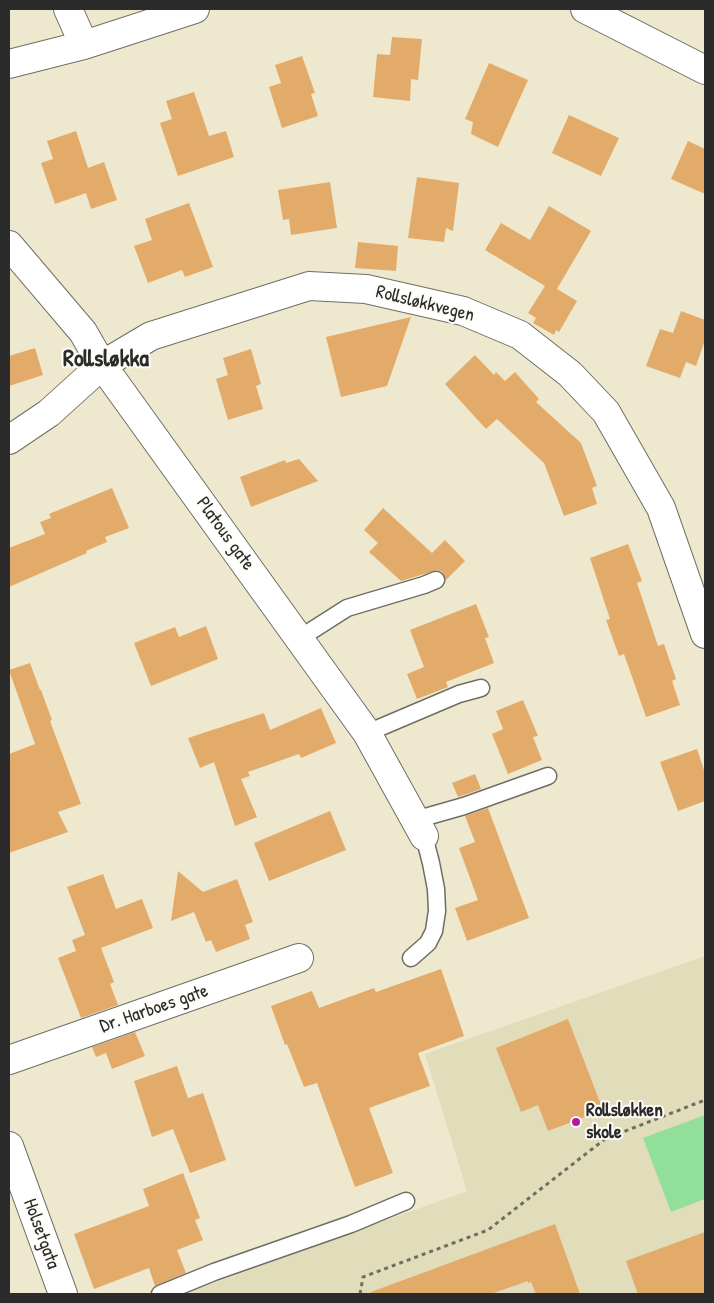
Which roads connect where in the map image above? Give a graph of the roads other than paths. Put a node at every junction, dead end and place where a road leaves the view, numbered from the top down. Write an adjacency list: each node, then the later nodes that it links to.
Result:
1 (68, 9): 4 (street)
2 (195, 9): 4 (street)
3 (585, 9): 6 (street)
4 (84, 45): 5 (street)
5 (9, 64)
6 (705, 70)
7 (9, 245): 8 (street, Platous gate)
8 (102, 365): 9 (street, Rollsløkkvegen); 11 (street, Rollsløkkvegen); 12 (street, Platous gate)
9 (9, 440)
10 (436, 580): 12 (lane)
11 (705, 634)
12 (300, 638): 14 (street, Platous gate)
13 (481, 688): 14 (lane)
14 (367, 733): 16 (street, Platous gate)
15 (548, 776): 16 (lane)
16 (420, 828): 18 (lane)
17 (299, 958): 19 (street, Dr. Harboes gate)
18 (411, 958)
19 (9, 1060)
20 (9, 1146): 22 (street, Holsetgata)
21 (406, 1202): 23 (lane)
22 (63, 1294)
23 (160, 1294)

